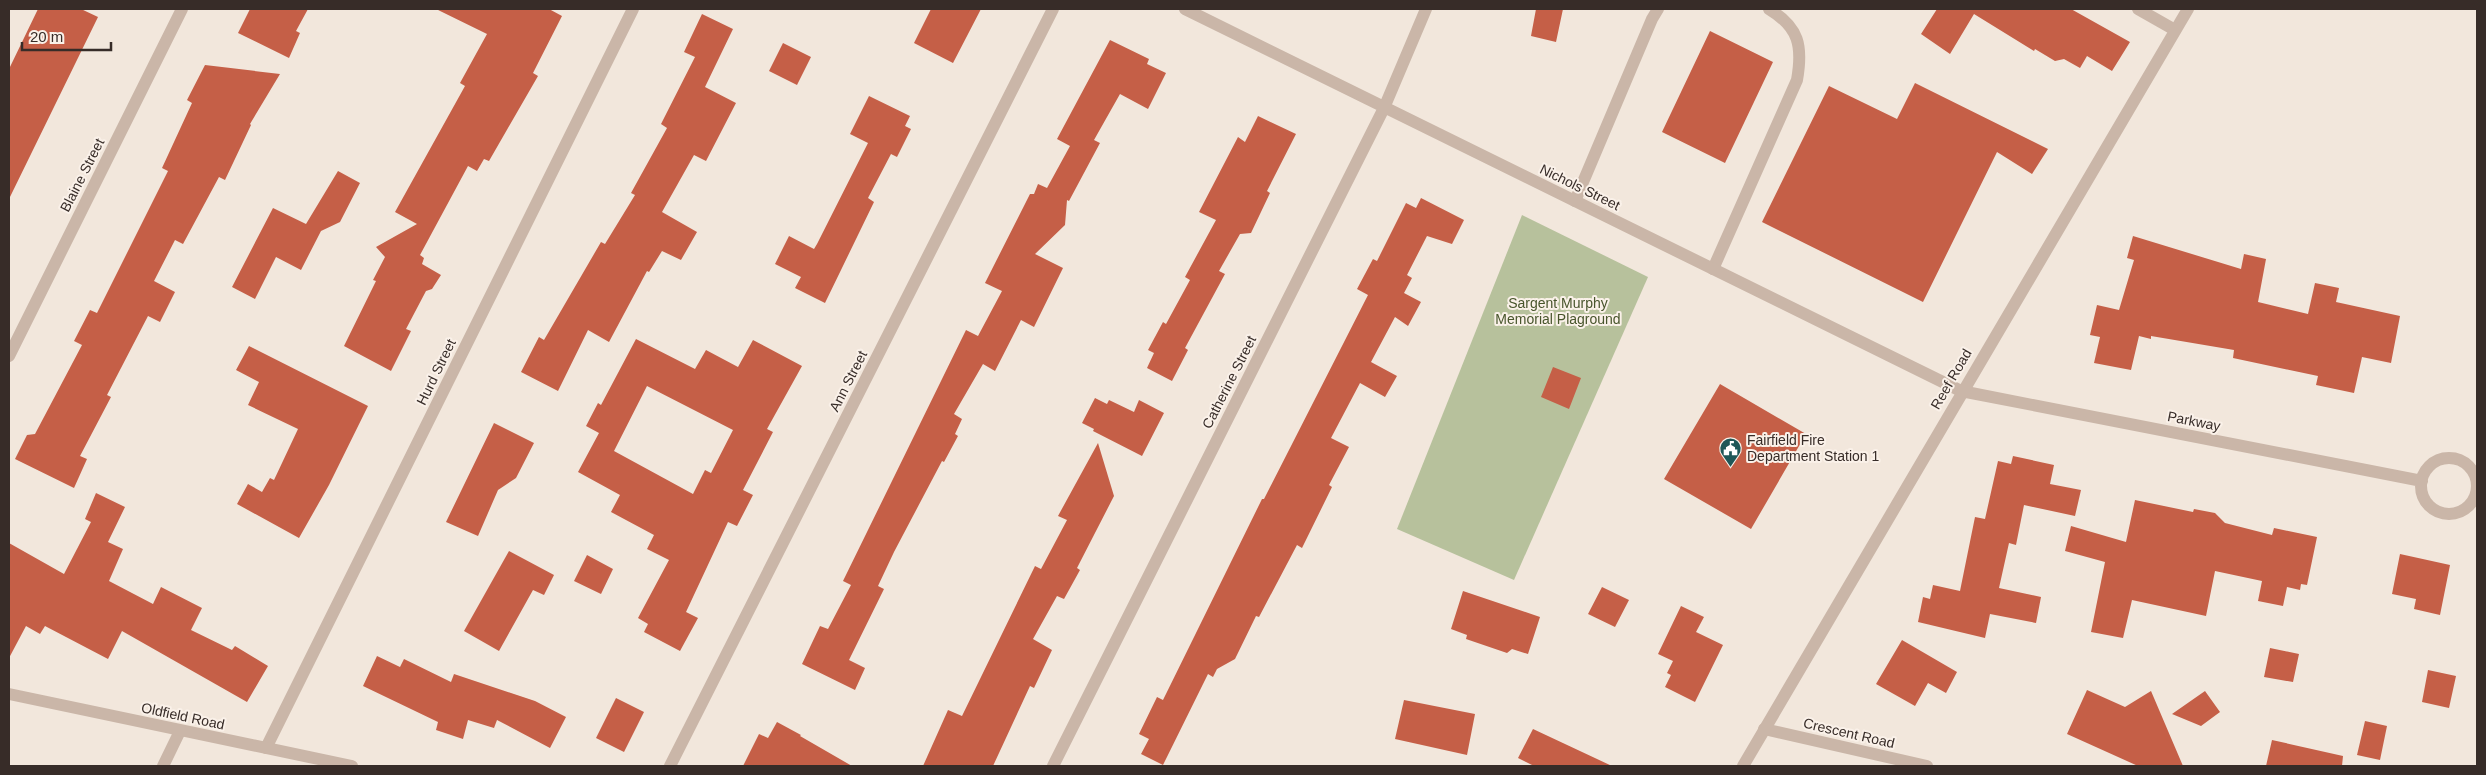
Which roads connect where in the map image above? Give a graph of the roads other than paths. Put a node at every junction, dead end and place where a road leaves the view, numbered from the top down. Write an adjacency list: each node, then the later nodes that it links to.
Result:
1 (182, 9): 14 (street, Blaine Street)
2 (633, 9): 20 (street, Hurd Street)
3 (1053, 9): 23 (street, Ann Street)
4 (1185, 9): 11 (street, Nichols Street)
5 (1426, 9): 11 (street, Catherine Street)
6 (1658, 9): 12 (street)
7 (1769, 9): 13 (street)
8 (2138, 9): 10 (street)
9 (2188, 9): 10 (street, Reef Road)
10 (2175, 30): 15 (street, Reef Road)
11 (1384, 108): 12 (street, Nichols Street); 24 (street, Catherine Street)
12 (1575, 201): 13 (street, Nichols Street)
13 (1713, 269): 15 (street, Nichols Street)
14 (9, 356)
15 (1961, 391): 16 (street, Parkway); 18 (street, Reef Road)
16 (2422, 481): 16 (street)
17 (9, 694): 19 (street, Oldfield Road)
18 (1764, 729): 25 (street, Reef Road); 26 (street, Crescent Road)
19 (180, 731): 20 (street, Oldfield Road); 21 (street)
20 (266, 748): 22 (street, Oldfield Road)
21 (163, 766)
22 (352, 766)
23 (670, 766)
24 (1052, 766)
25 (1743, 766)
26 (1927, 766)

